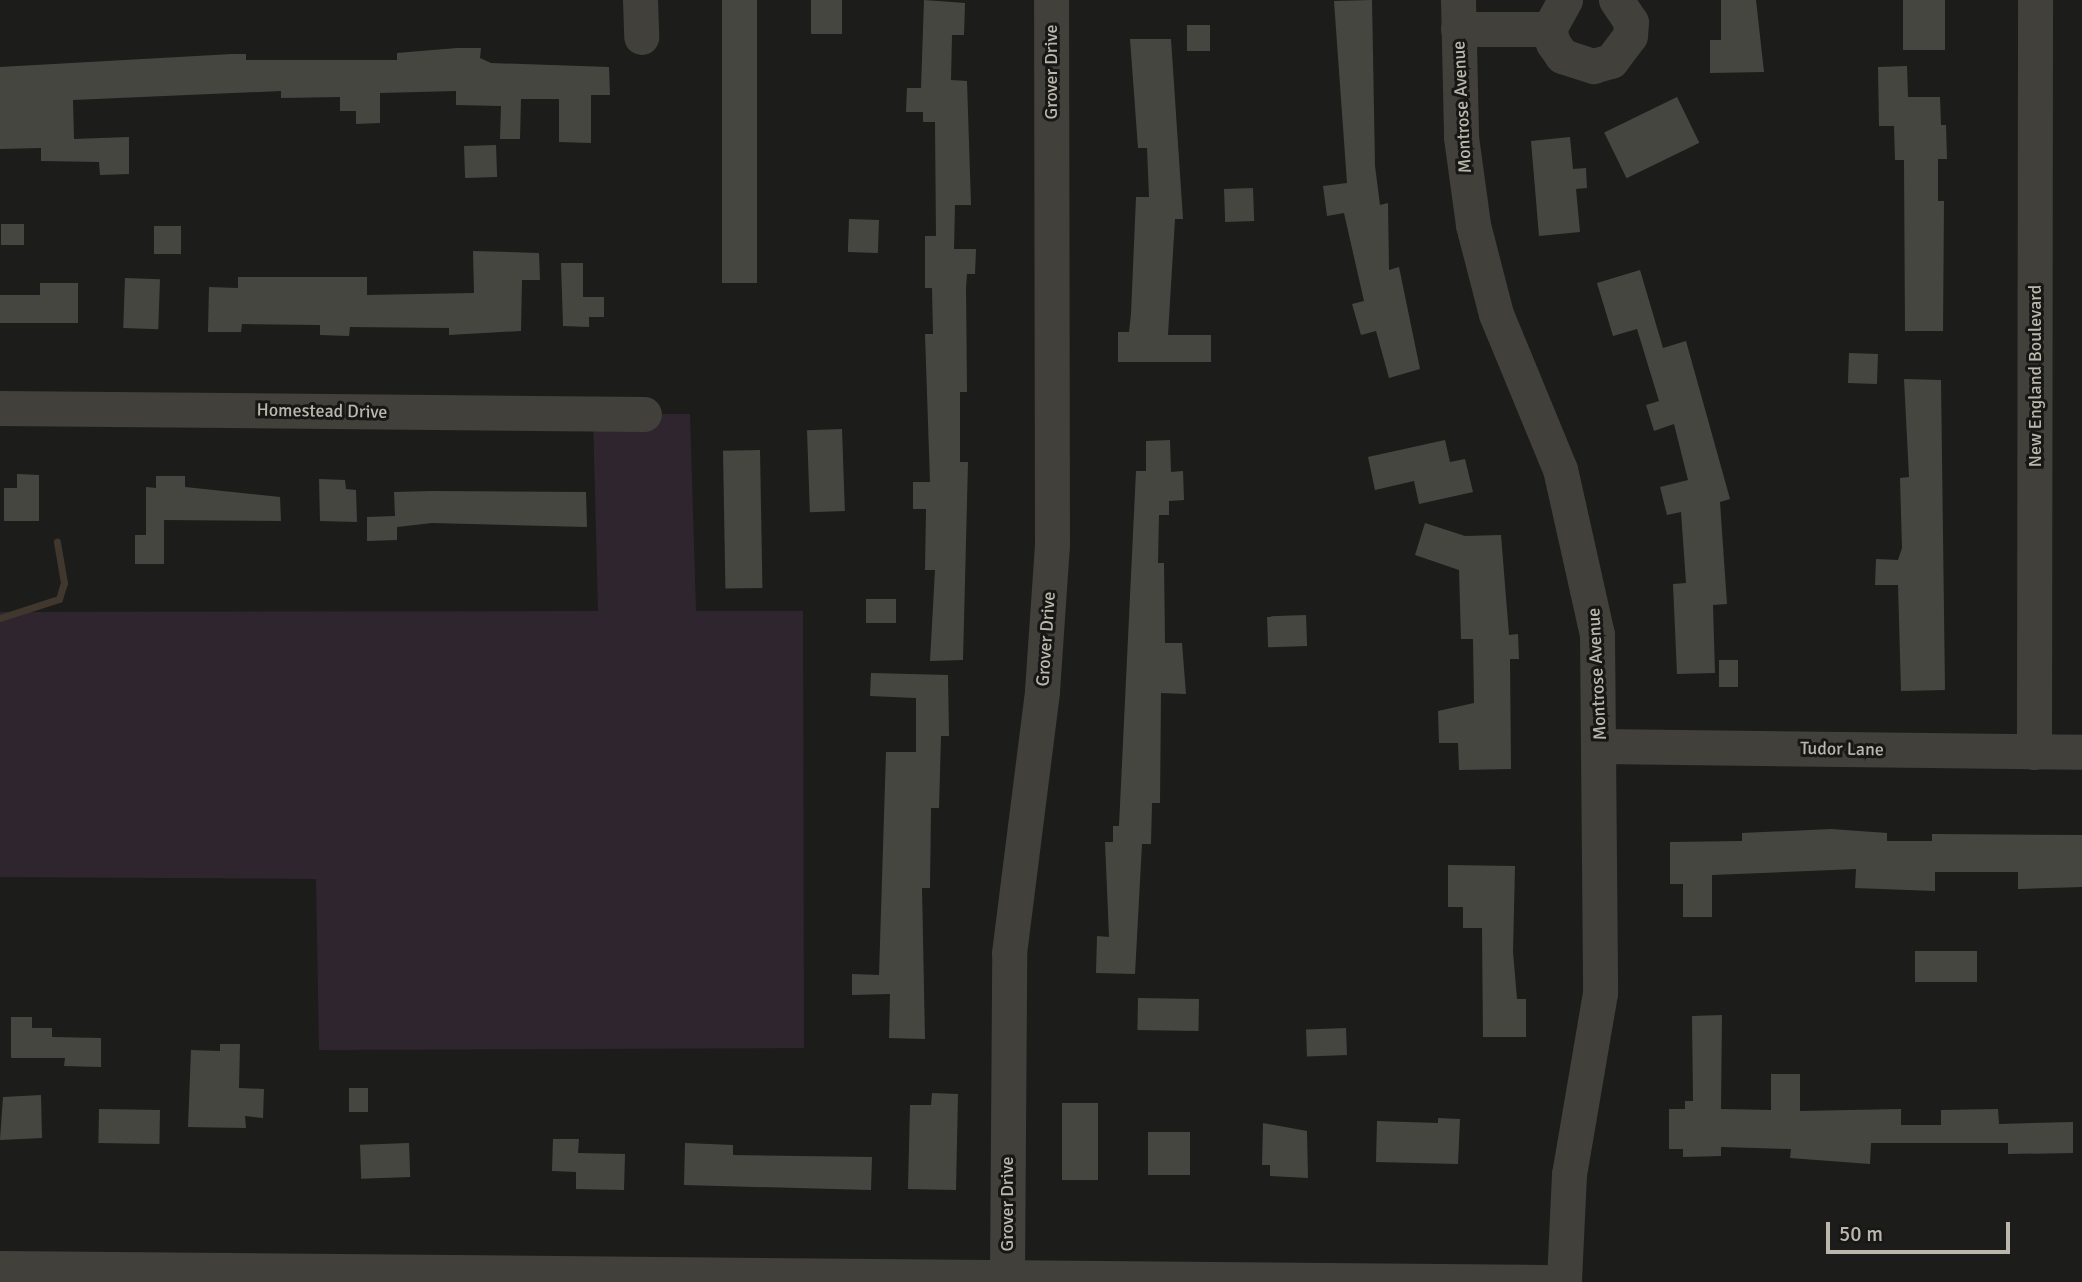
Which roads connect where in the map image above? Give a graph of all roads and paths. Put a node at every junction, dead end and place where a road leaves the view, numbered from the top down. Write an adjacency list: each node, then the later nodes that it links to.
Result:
1 (640, 0): 7 (street)
2 (1051, 0): 14 (street, Grover Drive)
3 (1616, 0): 6 (street)
4 (2035, 0): 11 (street, New England Boulevard)
5 (1458, 15): 6 (street); 10 (street, Montrose Avenue)
6 (1557, 15)
7 (641, 37)
8 (0, 408): 9 (street, Homestead Drive)
9 (644, 414)
10 (1601, 746): 11 (street, Tudor Lane); 17 (street, Montrose Avenue)
11 (2034, 751): 12 (street, Tudor Lane)
12 (2082, 752)
13 (0, 1268): 15 (street)
14 (1007, 1276): 15 (street); 16 (street)
15 (637, 1277)
16 (1557, 1282)
17 (1564, 1282)

